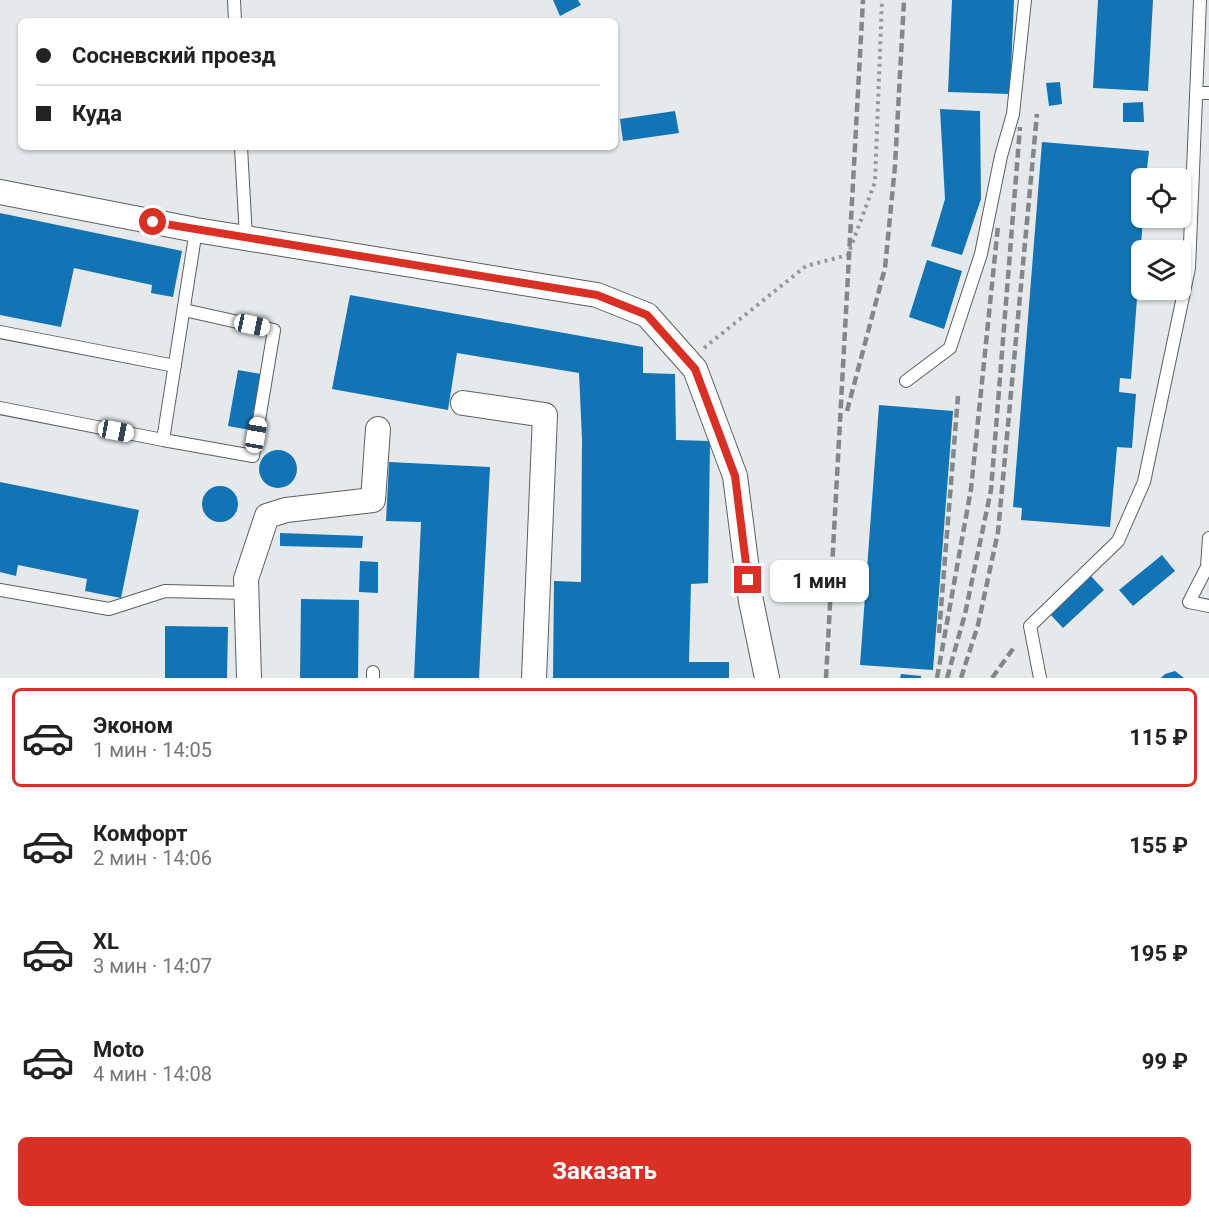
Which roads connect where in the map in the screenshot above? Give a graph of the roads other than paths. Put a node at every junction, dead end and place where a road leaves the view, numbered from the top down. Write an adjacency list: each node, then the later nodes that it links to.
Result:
1 (234, 0): 4 (lane)
2 (1025, 0): 13 (lane)
3 (1200, 0): 5 (lane)
4 (235, 18)
5 (1203, 93): 26 (lane)
6 (241, 150): 9 (lane)
7 (0, 192): 8 (street)
8 (196, 230): 9 (street); 10 (lane)
9 (246, 238): 25 (street)
10 (184, 310): 12 (lane); 17 (lane)
11 (0, 332): 12 (lane)
12 (175, 366): 17 (lane)
13 (906, 381)
14 (462, 403): 24 (street)
15 (0, 408): 17 (lane)
16 (378, 429): 21 (street)
17 (163, 440)
18 (1209, 538): 19 (lane)
19 (1208, 568): 22 (lane)
20 (0, 590): 21 (lane)
21 (246, 593): 23 (street)
22 (1209, 606)
23 (249, 678)
24 (534, 678)
25 (767, 678)
26 (1040, 678)

